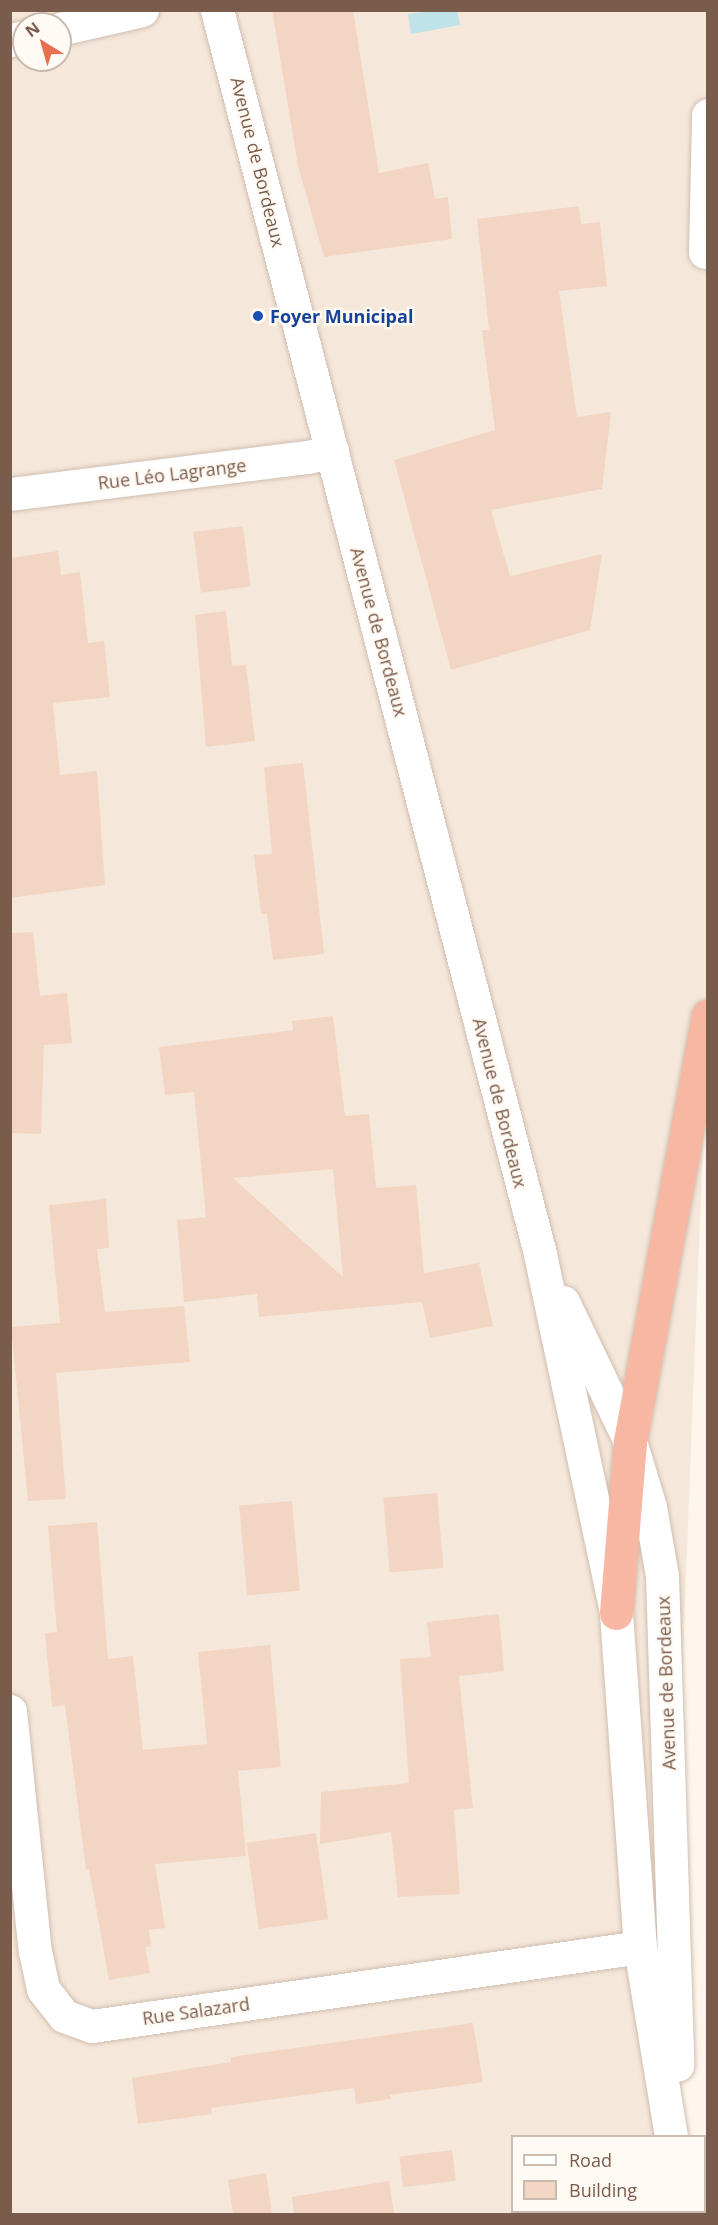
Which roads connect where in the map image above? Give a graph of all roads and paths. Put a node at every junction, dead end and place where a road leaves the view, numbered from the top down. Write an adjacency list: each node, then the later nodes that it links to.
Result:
1 (142, 10): 3 (main road)
2 (217, 10): 6 (main road, Avenue de Bordeaux)
3 (72, 26)
4 (708, 115): 5 (main road)
5 (705, 252)
6 (332, 451): 7 (main road, Rue Léo Lagrange); 9 (main road, Avenue de Bordeaux)
7 (10, 494)
8 (708, 1016): 10 (highway)
9 (540, 1254): 10 (main road, Avenue de Bordeaux); 11 (main road, Avenue de Bordeaux)
10 (630, 1441): 11 (highway); 15 (main road, Avenue de Bordeaux)
11 (616, 1612): 13 (main road, Avenue de Bordeaux)
12 (10, 1711): 13 (main road, Rue Salazard)
13 (640, 1947): 14 (main road, Avenue de Bordeaux)
14 (671, 2135)
15 (680, 2135)

